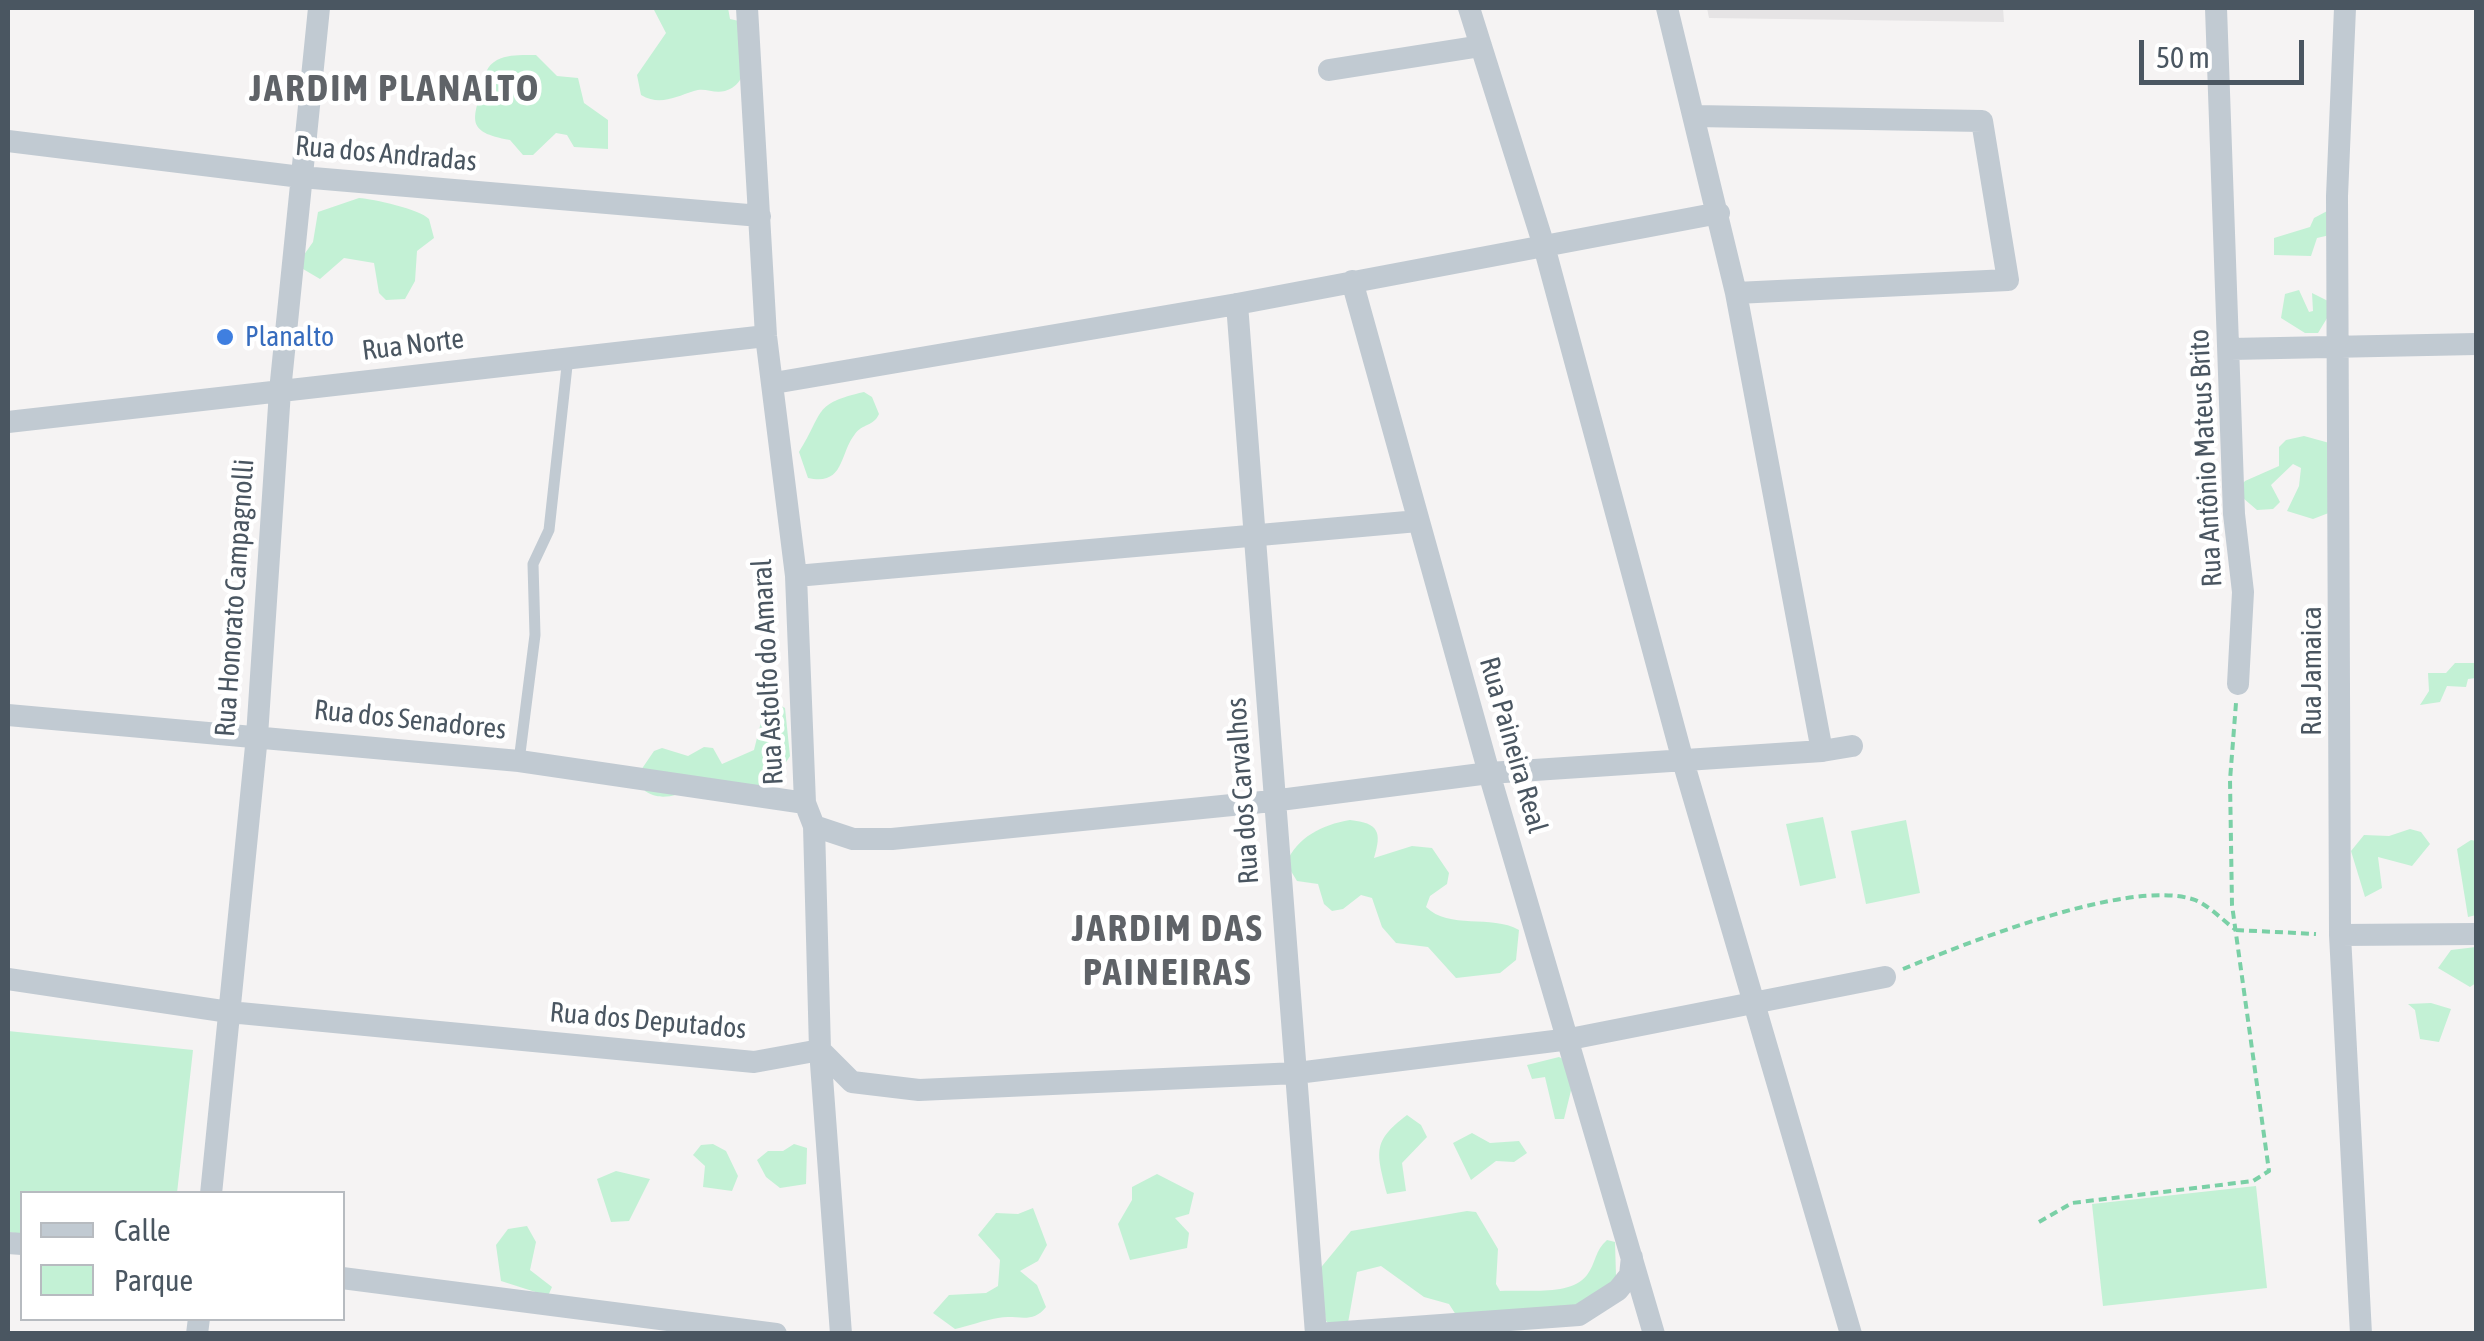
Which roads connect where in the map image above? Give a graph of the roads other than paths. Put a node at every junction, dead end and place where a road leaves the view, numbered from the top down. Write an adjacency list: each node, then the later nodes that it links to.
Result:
1 (318, 8): 11 (street, Rua Honorato Campagnolli)
2 (748, 8): 13 (street, Rua Astolfo do Amaral)
3 (1468, 8): 7 (street)
4 (1668, 8): 9 (street)
5 (2216, 8): 21 (street, Rua Antônio Mateus Brito)
6 (2344, 8): 20 (street, Rua Jamaica)
7 (1481, 46): 8 (street); 14 (street)
8 (1329, 70)
9 (1696, 116): 12 (street); 16 (street)
10 (8, 141): 11 (street, Rua dos Andradas)
11 (301, 177): 13 (street, Rua dos Andradas); 24 (street, Rua Honorato Campagnolli)
12 (1719, 213): 14 (street); 16 (street)
13 (760, 216): 18 (street, Rua Astolfo do Amaral)
14 (1544, 246): 15 (street); 35 (street)
15 (1352, 281): 17 (street); 26 (street, Rua Paineira Real)
16 (1736, 293): 33 (street)
17 (1237, 304): 23 (street); 27 (street, Rua dos Carvalhos)
18 (766, 336): 22 (street, Rua Norte); 23 (street, Rua Astolfo do Amaral)
19 (2476, 344): 20 (street)
20 (2341, 347): 21 (street); 41 (street, Rua Jamaica)
21 (2231, 349): 29 (street, Rua Antônio Mateus Brito)
22 (568, 357): 24 (street, Rua Norte); 34 (lane)
23 (774, 383): 28 (street, Rua Astolfo do Amaral)
24 (280, 391): 25 (street, Rua Norte); 31 (street, Rua Honorato Campagnolli)
25 (8, 422)
26 (1418, 521): 27 (street); 36 (street, Rua Paineira Real)
27 (1257, 534): 28 (street); 37 (street, Rua dos Carvalhos)
28 (796, 576): 38 (street, Rua Astolfo do Amaral)
29 (2238, 684)
30 (8, 715): 31 (street, Rua dos Senadores)
31 (256, 736): 34 (street, Rua dos Senadores); 45 (street, Rua Honorato Campagnolli)
32 (1852, 746): 33 (street)
33 (1822, 751): 35 (street)
34 (520, 761): 38 (street, Rua dos Senadores)
35 (1683, 761): 36 (street); 44 (street)
36 (1489, 773): 37 (street); 46 (street, Rua Paineira Real)
37 (1272, 802): 39 (street); 48 (street, Rua dos Carvalhos)
38 (805, 803): 39 (street, Rua Astolfo do Amaral)
39 (814, 826): 47 (street, Rua Astolfo do Amaral)
40 (2476, 934): 41 (street)
41 (2340, 935): 57 (street, Rua Jamaica)
42 (1885, 977): 44 (street)
43 (8, 979): 45 (street, Rua dos Deputados)
44 (1754, 1004): 46 (street); 56 (street)
45 (229, 1012): 47 (street, Rua dos Deputados); 49 (street, Rua Honorato Campagnolli)
46 (1570, 1039): 48 (street); 50 (street, Rua Paineira Real)
47 (820, 1050): 48 (street); 53 (street, Rua Astolfo do Amaral)
48 (1297, 1073): 54 (street, Rua dos Carvalhos)
49 (211, 1191)
50 (1632, 1257): 54 (street); 55 (street, Rua Paineira Real)
51 (345, 1278): 52 (street)
52 (776, 1334)
53 (841, 1334)
54 (1316, 1334)
55 (1654, 1334)
56 (1851, 1334)
57 (2361, 1334)

